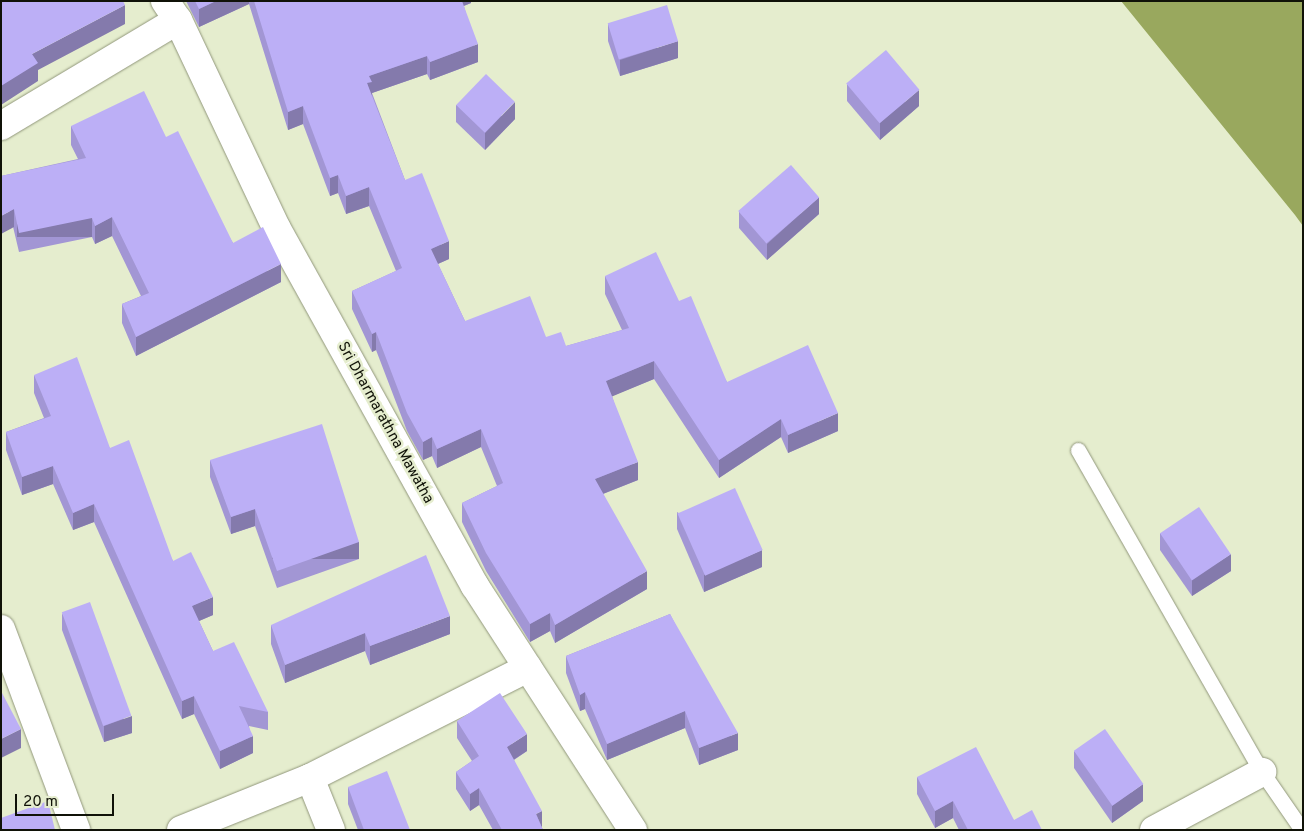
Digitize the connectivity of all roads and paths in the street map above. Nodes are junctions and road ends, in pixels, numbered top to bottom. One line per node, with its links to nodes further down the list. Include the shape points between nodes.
1 (171, 10): 2 (street); 5 (street, Sri Dharmarathna Mawatha, via 277,229 475,586)
2 (1, 126)
3 (1078, 450): 7 (lane)
4 (1, 630): 6 (street)
5 (528, 668): 8 (street); 12 (street, Sri Dharmarathna Mawatha)
6 (10, 682): 9 (street)
7 (1262, 772): 13 (street); 14 (lane)
8 (310, 778): 10 (street); 11 (street)
9 (76, 830)
10 (181, 830)
11 (331, 830)
12 (633, 830)
13 (1154, 830)
14 (1302, 830)

